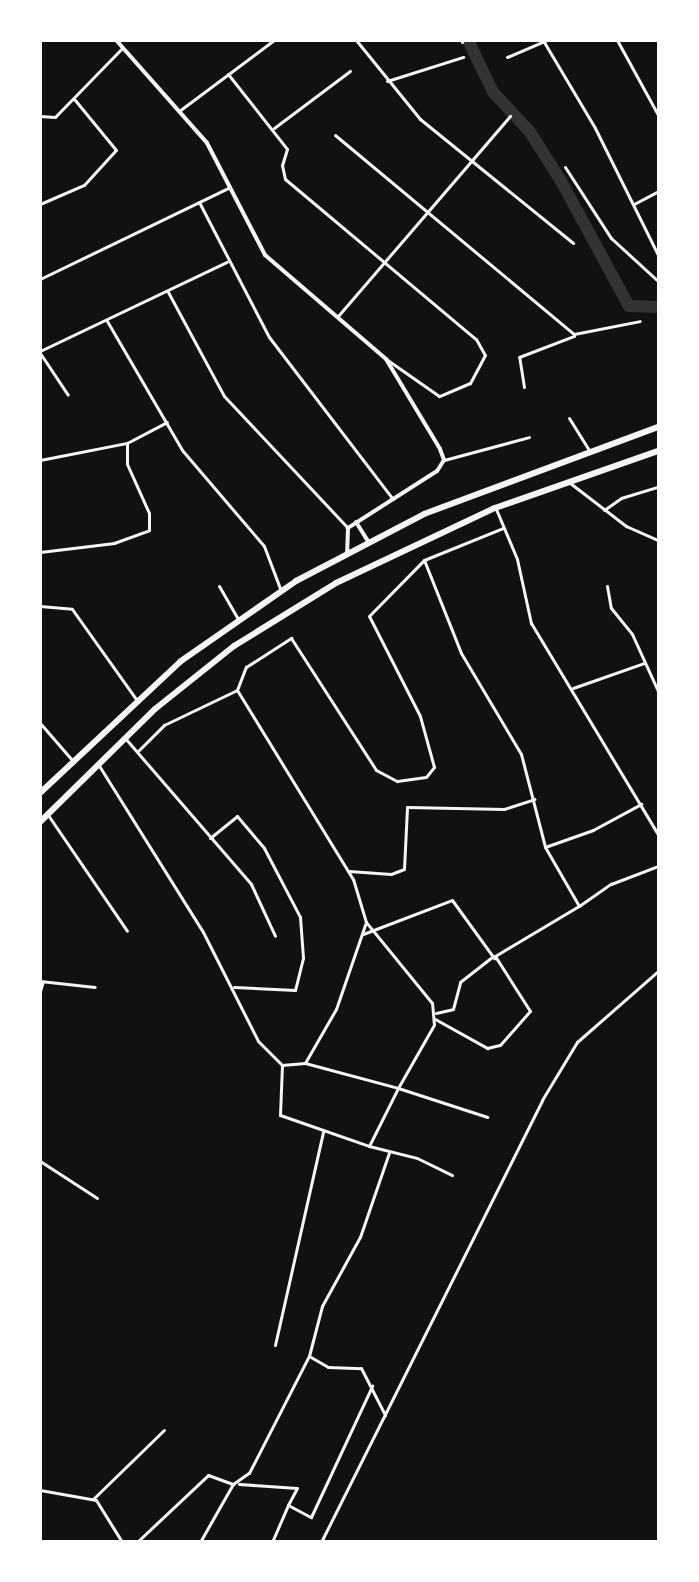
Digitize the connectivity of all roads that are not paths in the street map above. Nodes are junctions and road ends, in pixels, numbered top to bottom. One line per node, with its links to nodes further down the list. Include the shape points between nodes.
1 (116, 40): 6 (street)
2 (274, 40): 10 (street)
3 (356, 40): 11 (street)
4 (617, 40): 14 (street)
5 (545, 41): 8 (street); 25 (street)
6 (122, 48): 12 (street); 13 (street)
7 (463, 57): 11 (street)
8 (507, 57)
9 (350, 71): 17 (street)
10 (228, 74): 13 (street); 17 (street)
11 (387, 81): 19 (street, via 420,118)
12 (75, 99): 15 (street, via 55,117); 24 (street, via 116,150 84,185)
13 (177, 111): 21 (street, via 207,143)
14 (658, 115)
15 (40, 116)
16 (510, 116): 19 (street)
17 (274, 128): 30 (street, via 288,151 282,165 285,179)
18 (335, 135): 26 (street)
19 (473, 161): 26 (street); 27 (street)
20 (565, 168): 32 (street, via 610,238)
21 (230, 187): 23 (street); 34 (street, via 265,255)
22 (658, 191): 25 (street)
23 (199, 202): 29 (street); 31 (street)
24 (40, 204)
25 (634, 204): 28 (street)
26 (426, 212): 30 (street); 37 (street)
27 (573, 243)
28 (658, 255)
29 (226, 262): 33 (street); 53 (street, via 269,337)
30 (384, 263): 34 (street); 39 (street, via 476,339 485,355 470,383 439,396)
31 (40, 279)
32 (658, 280)
33 (168, 292): 35 (street); 57 (street, via 224,396)
34 (338, 316): 39 (street)
35 (107, 321): 38 (street); 43 (street)
36 (640, 321): 37 (street)
37 (576, 335): 40 (street, via 519,357)
38 (40, 352): 41 (street)
39 (387, 359): 50 (street)
40 (524, 387)
41 (68, 395)
42 (569, 418): 48 (street)
43 (167, 422): 46 (street); 66 (street, via 182,450 256,534)
44 (658, 427): 48 (highway)
45 (529, 437): 50 (street)
46 (127, 443): 49 (street); 61 (street, via 127,464 149,513 150,530 114,543)
47 (658, 451): 51 (highway)
48 (590, 452): 60 (highway, via 424,514)
49 (40, 460)
50 (444, 460): 53 (street, via 437,471)
51 (570, 483): 54 (highway); 55 (street)
52 (658, 487): 55 (street, via 621,498)
53 (393, 499): 56 (street)
54 (495, 508): 58 (street); 75 (highway, via 336,583 234,646)
55 (604, 510): 59 (street)
56 (356, 522): 57 (street); 60 (street)
57 (348, 528): 62 (street)
58 (503, 528): 63 (street); 70 (street, via 517,559 531,623)
59 (658, 540)
60 (368, 541): 62 (highway)
61 (40, 552)
62 (347, 552): 66 (highway)
63 (424, 560): 71 (street, via 369,616 420,716 434,767 426,777 397,781 376,770 291,638 246,667); 80 (street, via 448,627 521,754)
64 (219, 586): 68 (street)
65 (607, 586): 69 (street, via 611,608 632,634)
66 (281, 591): 68 (highway)
67 (40, 606): 73 (street, via 72,609)
68 (238, 620): 73 (highway)
69 (644, 663): 70 (street); 72 (street)
70 (573, 688): 81 (street)
71 (237, 690): 76 (street, via 164,725); 90 (street)
72 (658, 691)
73 (136, 699): 77 (highway)
74 (40, 723): 77 (street)
75 (124, 736): 76 (street); 78 (highway)
76 (138, 751): 87 (street)
77 (72, 760): 79 (highway)
78 (96, 762): 82 (highway); 101 (street, via 135,818)
79 (40, 793)
80 (534, 799): 88 (street); 90 (street, via 504,809 407,807 410,830 404,869 391,874)
81 (641, 804): 85 (street); 88 (street, via 593,830)
82 (47, 814): 83 (highway); 93 (street)
83 (40, 822)
84 (658, 823): 85 (street)
85 (653, 825): 86 (street)
86 (658, 834)
87 (210, 838): 96 (street, via 257,892); 101 (street, via 237,816 264,848 300,917 303,958 295,990)
88 (545, 847): 91 (street)
89 (658, 866): 91 (street, via 611,884)
90 (348, 871): 92 (street)
91 (579, 906): 97 (street)
92 (366, 922): 94 (street); 95 (street)
93 (127, 931)
94 (376, 933): 95 (street); 97 (street, via 452,900); 103 (street)
95 (363, 934): 105 (street, via 336,1009)
96 (275, 936)
97 (494, 957): 103 (street, via 460,982 453,1009); 104 (street, via 530,1009 519,1027 490,1049)
98 (658, 971): 118 (street, via 577,1042 542,1100)
99 (42, 981): 100 (street); 102 (street)
100 (95, 987)
101 (234, 987): 106 (street, via 258,1041)
102 (40, 991)
103 (436, 1012): 104 (street)
104 (435, 1019): 107 (street)
105 (305, 1064): 106 (street); 107 (street)
106 (282, 1065): 109 (street, via 280,1115)
107 (398, 1088): 108 (street); 110 (street)
108 (487, 1117)
109 (323, 1132): 110 (street); 115 (street)
110 (369, 1146): 111 (street)
111 (389, 1153): 113 (street, via 417,1158); 116 (street, via 360,1237 322,1306)
112 (40, 1161): 114 (street)
113 (452, 1175)
114 (97, 1198)
115 (275, 1345)
116 (309, 1356): 117 (street, via 328,1367 361,1368); 121 (street)
117 (372, 1386): 118 (street); 124 (street, via 311,1517)
118 (385, 1414): 129 (street)
119 (164, 1430): 123 (street)
120 (233, 1484): 121 (street); 126 (street, via 208,1475); 127 (street)
121 (239, 1484): 124 (street, via 297,1488)
122 (40, 1490): 123 (street)
123 (93, 1499): 125 (street)
124 (288, 1505): 128 (street)
125 (121, 1541)
126 (137, 1542)
127 (200, 1542)
128 (272, 1542)
129 (321, 1542)

